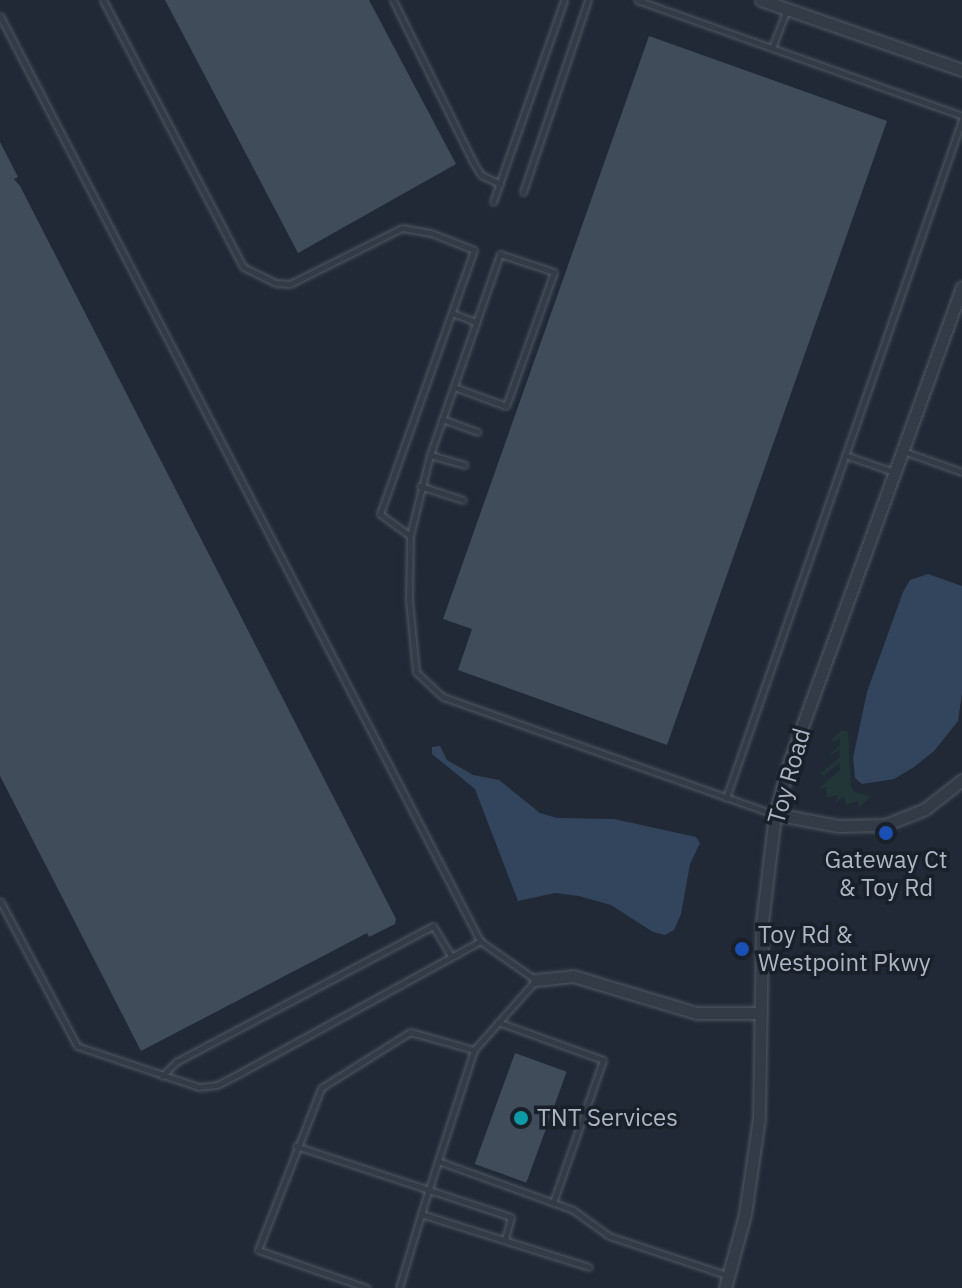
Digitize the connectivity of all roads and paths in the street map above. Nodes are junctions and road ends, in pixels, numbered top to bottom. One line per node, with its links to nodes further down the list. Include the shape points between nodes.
1 (103, 0): 16 (lane, via 243,267 290,284 389,233 416,229 474,250)
2 (393, 0): 12 (lane, via 473,162 481,175)
3 (564, 0): 12 (lane)
4 (637, 0): 9 (lane)
5 (761, 0): 7 (street)
6 (585, 1): 13 (lane)
7 (787, 9): 9 (lane); 10 (street)
8 (0, 16): 34 (lane)
9 (772, 48): 11 (lane)
10 (962, 70)
11 (962, 118): 23 (lane)
12 (500, 184): 14 (lane)
13 (523, 192)
14 (493, 202)
15 (962, 287): 21 (street, Toy Road)
16 (452, 313): 17 (lane); 29 (lane, via 380,514)
17 (476, 322): 18 (lane); 18 (lane, via 500,254 554,272 506,406)
18 (454, 387): 19 (lane)
19 (442, 419): 20 (lane); 22 (lane)
20 (478, 432)
21 (902, 451): 25 (lane); 26 (street, Toy Road)
22 (430, 455): 24 (lane); 27 (lane)
23 (845, 455): 26 (lane); 31 (lane)
24 (465, 465)
25 (961, 469)
26 (894, 472): 32 (street, Toy Road)
27 (420, 486): 28 (lane); 29 (lane)
28 (463, 500)
29 (410, 536): 31 (lane, via 412,661 428,687 454,701)
30 (962, 780): 32 (street, via 925,809 885,825 838,826)
31 (726, 798): 32 (lane)
32 (775, 814): 37 (street, Toy Road, via 762,922)
33 (0, 901): 40 (lane, via 77,1046)
34 (480, 941): 35 (lane); 36 (lane)
35 (451, 956): 40 (lane, via 217,1085 199,1087); 40 (lane, via 433,926 176,1062)
36 (536, 980): 37 (street, via 573,976 696,1013); 38 (lane)
37 (761, 1013): 48 (street, Toy Road, via 755,1157)
38 (498, 1022): 39 (lane); 44 (lane, via 603,1060)
39 (474, 1050): 41 (lane, via 410,1032 321,1088); 42 (lane)
40 (162, 1076)
41 (296, 1146): 43 (lane); 49 (lane, via 258,1250)
42 (438, 1161): 43 (lane); 44 (lane)
43 (428, 1190): 45 (lane); 46 (lane, via 511,1217)
44 (553, 1203): 48 (lane, via 573,1210 609,1236)
45 (421, 1214): 46 (lane); 50 (lane)
46 (505, 1240): 47 (lane)
47 (589, 1267)
48 (727, 1282)
49 (367, 1288)
50 (399, 1288)

